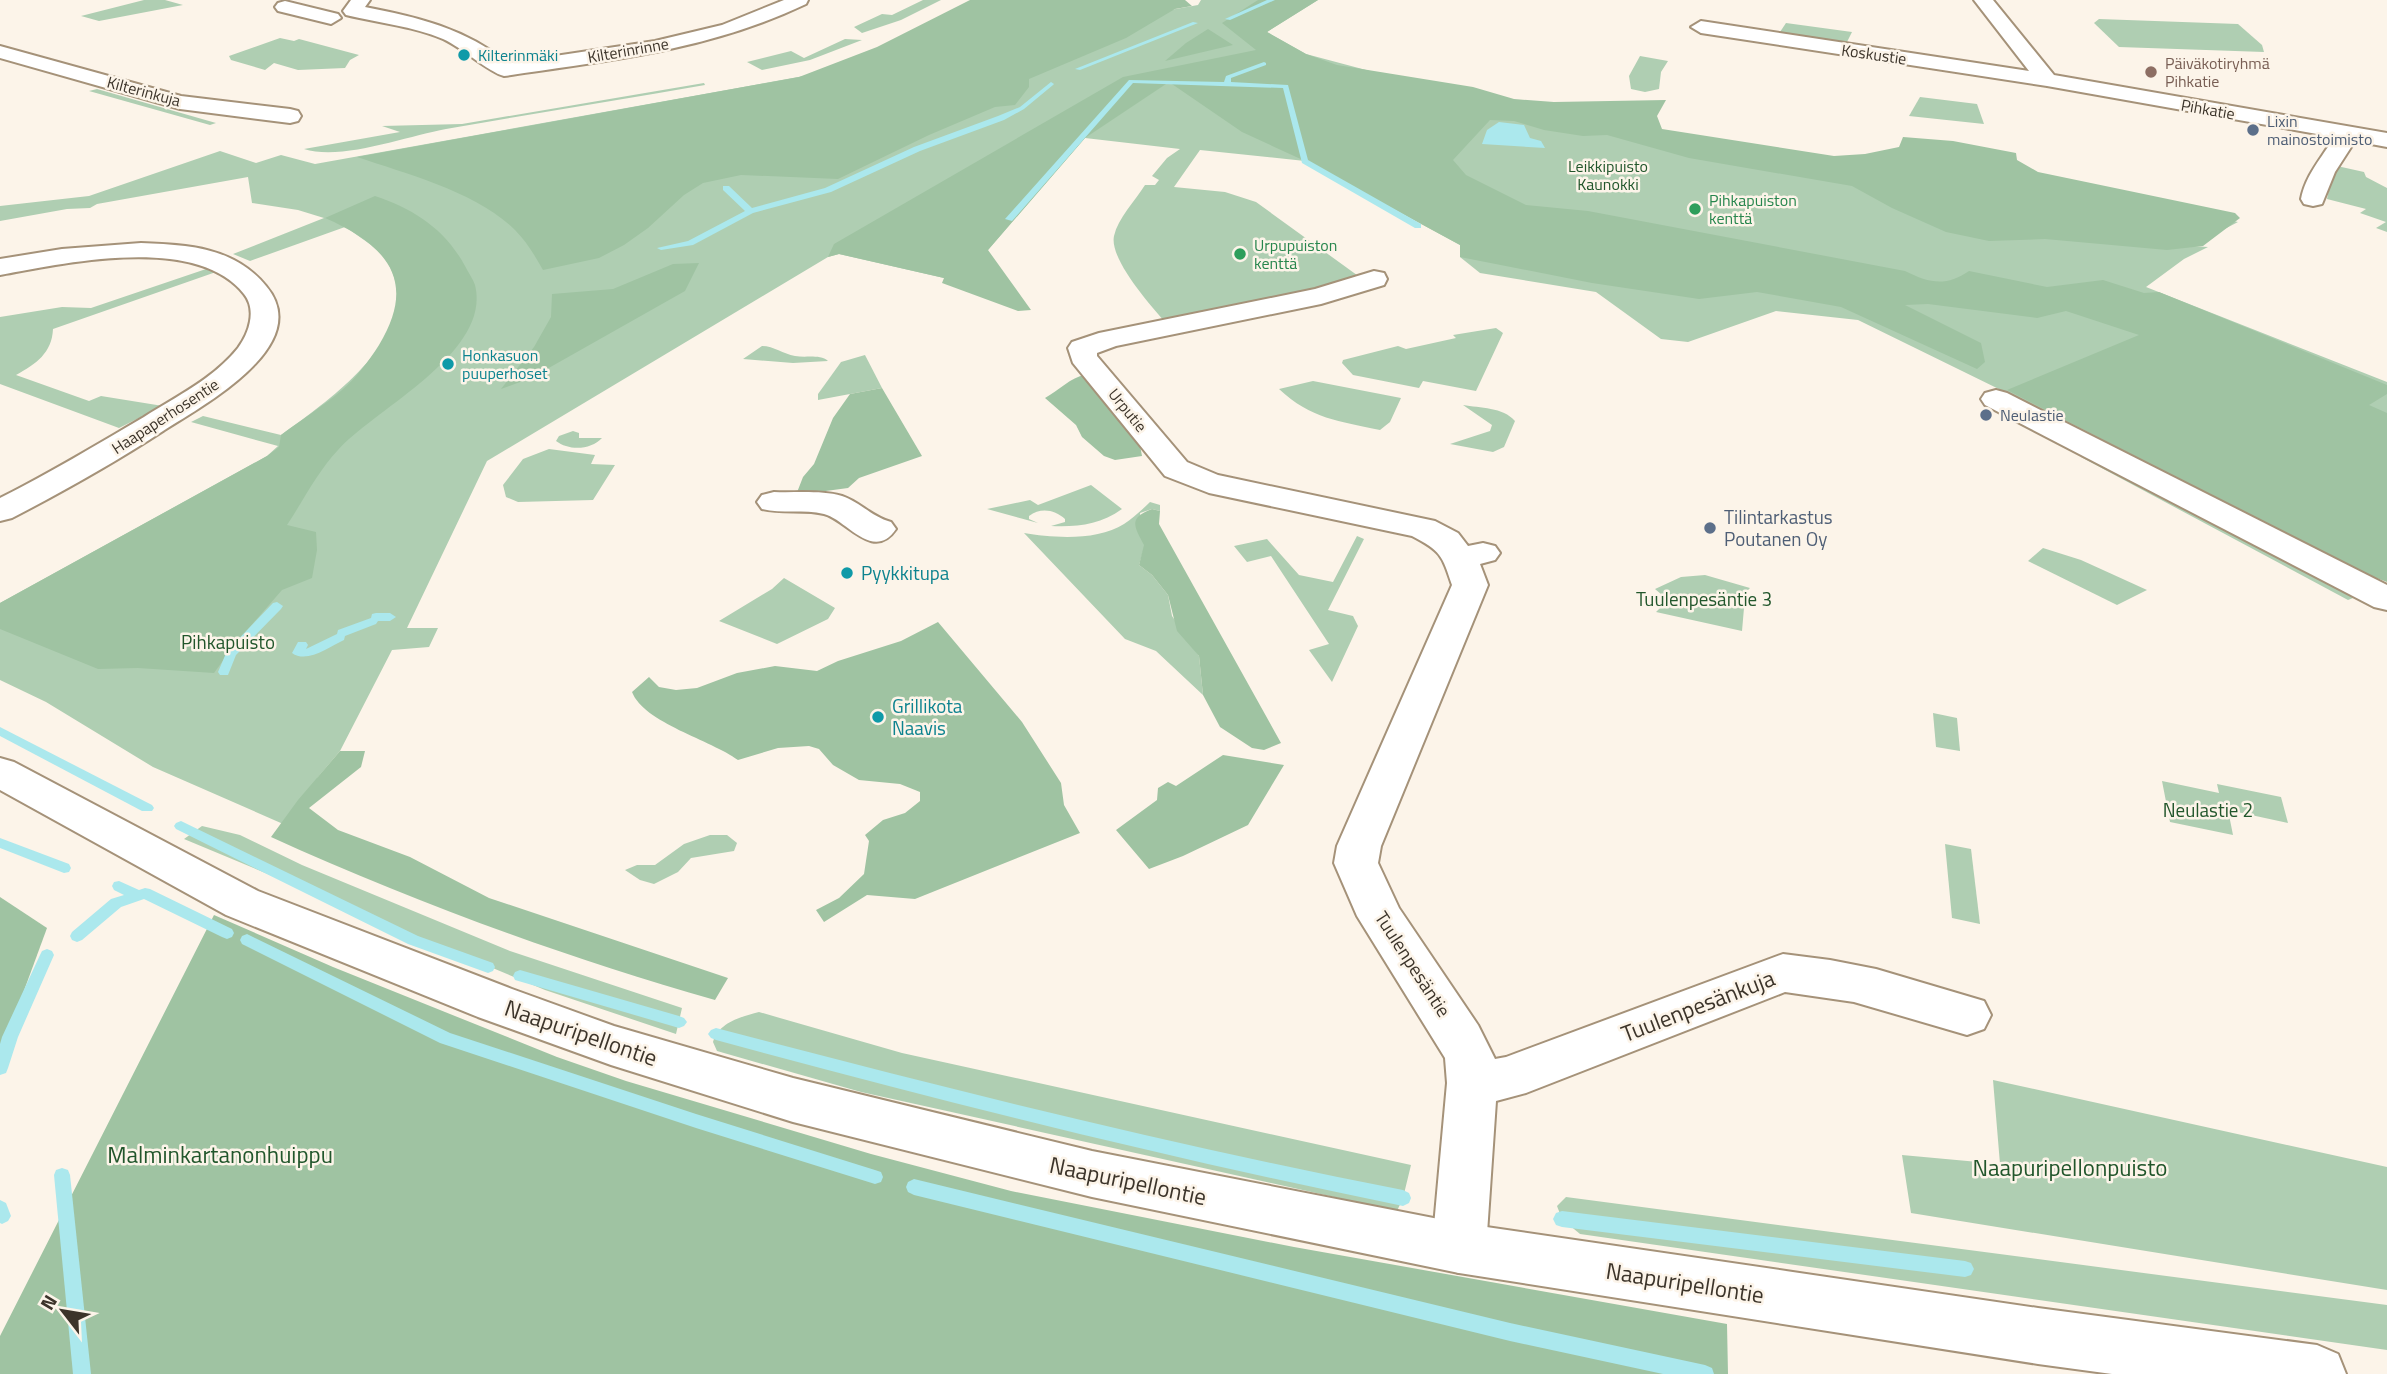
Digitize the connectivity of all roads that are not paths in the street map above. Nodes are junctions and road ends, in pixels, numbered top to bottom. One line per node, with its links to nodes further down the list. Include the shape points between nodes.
1 (305, 0): 5 (street, via 284,7)
2 (362, 0): 3 (street, Kilterinrinne, via 353,11 453,35 480,49 504,70 684,40 740,26)
3 (799, 0)
4 (1983, 0): 8 (street)
5 (331, 18)
6 (1702, 27): 8 (street, Koskustie)
7 (0, 52): 9 (street, Kilterinkuja, via 180,102)
8 (2047, 80): 10 (street, Pihkatie)
9 (290, 116)
10 (2346, 133): 11 (street, Pihkatie); 12 (street, via 2314,189)
11 (2387, 140)
12 (2313, 199)
13 (0, 267): 17 (street, Haapaperhosentie, via 103,253 188,255 240,271 257,290 265,310 257,340 240,363 210,389 117,449)
14 (1374, 279): 19 (street, Urputie, via 1321,296 1109,339 1082,348 1083,356 1184,474 1423,528)
15 (1996, 400): 20 (street)
16 (774, 502): 18 (street, via 840,496)
17 (0, 511)
18 (876, 531)
19 (1471, 556): 23 (street, Tuulenpesäntie, via 1470,585 1359,846 1356,863 1380,916 1461,1039 1470,1058)
20 (2387, 599)
21 (0, 772): 24 (street, Naapuripellontie, via 242,903 611,1045 793,1100 1092,1174)
22 (1967, 1014): 23 (street, Tuulenpesänkuja, via 1889,990 1783,973 1508,1078)
23 (1472, 1083): 24 (street, Tuulenpesäntie)
24 (1460, 1248): 25 (street, Naapuripellontie)
25 (2317, 1374)

